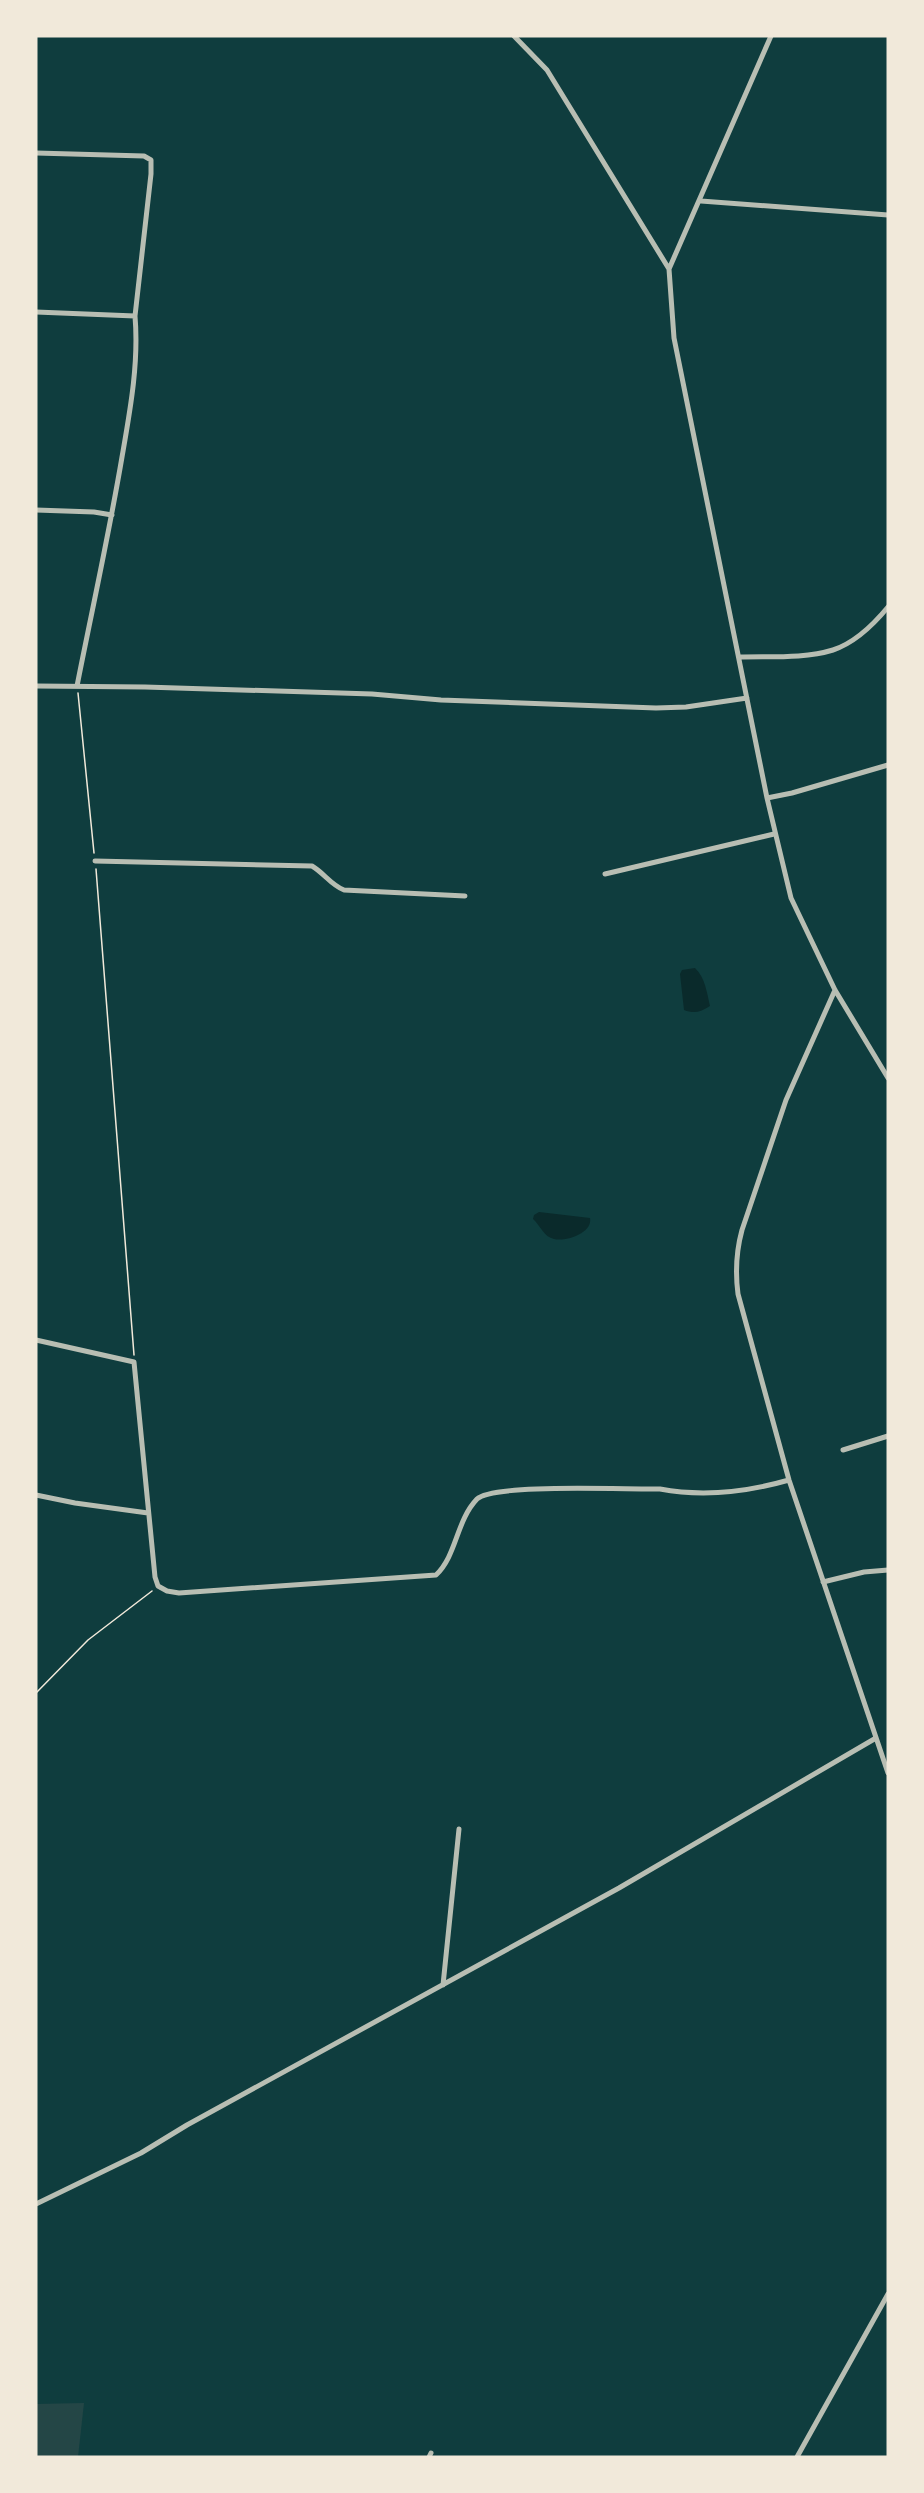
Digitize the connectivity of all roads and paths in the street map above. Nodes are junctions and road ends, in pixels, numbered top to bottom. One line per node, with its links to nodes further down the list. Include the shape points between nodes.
1 (514, 36): 6 (street, via 546,70)
2 (771, 36): 4 (street)
3 (36, 153): 8 (street, via 144,156 151,160)
4 (701, 201): 5 (street); 6 (street)
5 (888, 215)
6 (669, 269): 12 (street, via 674,339)
7 (36, 312): 8 (street)
8 (135, 316): 10 (street, via 131,402)
9 (36, 510): 10 (street)
10 (112, 515): 14 (street)
11 (888, 607): 12 (street, via 857,636 834,650)
12 (739, 657): 15 (street)
13 (36, 686): 14 (street)
14 (77, 687): 15 (street, via 372,694 656,708); 19 (path)
15 (747, 698): 17 (street)
16 (888, 765): 17 (street)
17 (767, 798): 18 (street)
18 (774, 834): 20 (street); 22 (street, via 791,898)
19 (95, 861): 21 (street, via 312,866 344,890); 25 (path)
20 (605, 874)
21 (465, 896)
22 (835, 990): 23 (street); 28 (street, via 786,1100 736,1259 738,1294)
23 (888, 1078)
24 (36, 1341): 25 (street)
25 (134, 1362): 30 (street)
26 (888, 1437): 27 (street)
27 (843, 1450)
28 (789, 1480): 32 (street); 33 (street, via 710,1494 660,1489 513,1490 480,1497 468,1510 446,1566 436,1575 179,1593)
29 (36, 1495): 30 (street)
30 (148, 1513): 33 (street)
31 (888, 1570): 32 (street)
32 (823, 1582): 35 (street)
33 (158, 1586): 34 (path, via 88,1640)
34 (36, 1693)
35 (876, 1738): 36 (street); 38 (street, via 626,1884)
36 (888, 1773)
37 (459, 1829): 38 (street)
38 (443, 1984): 39 (street, via 141,2153)
39 (36, 2204)
40 (888, 2294): 41 (street)
41 (798, 2457)

